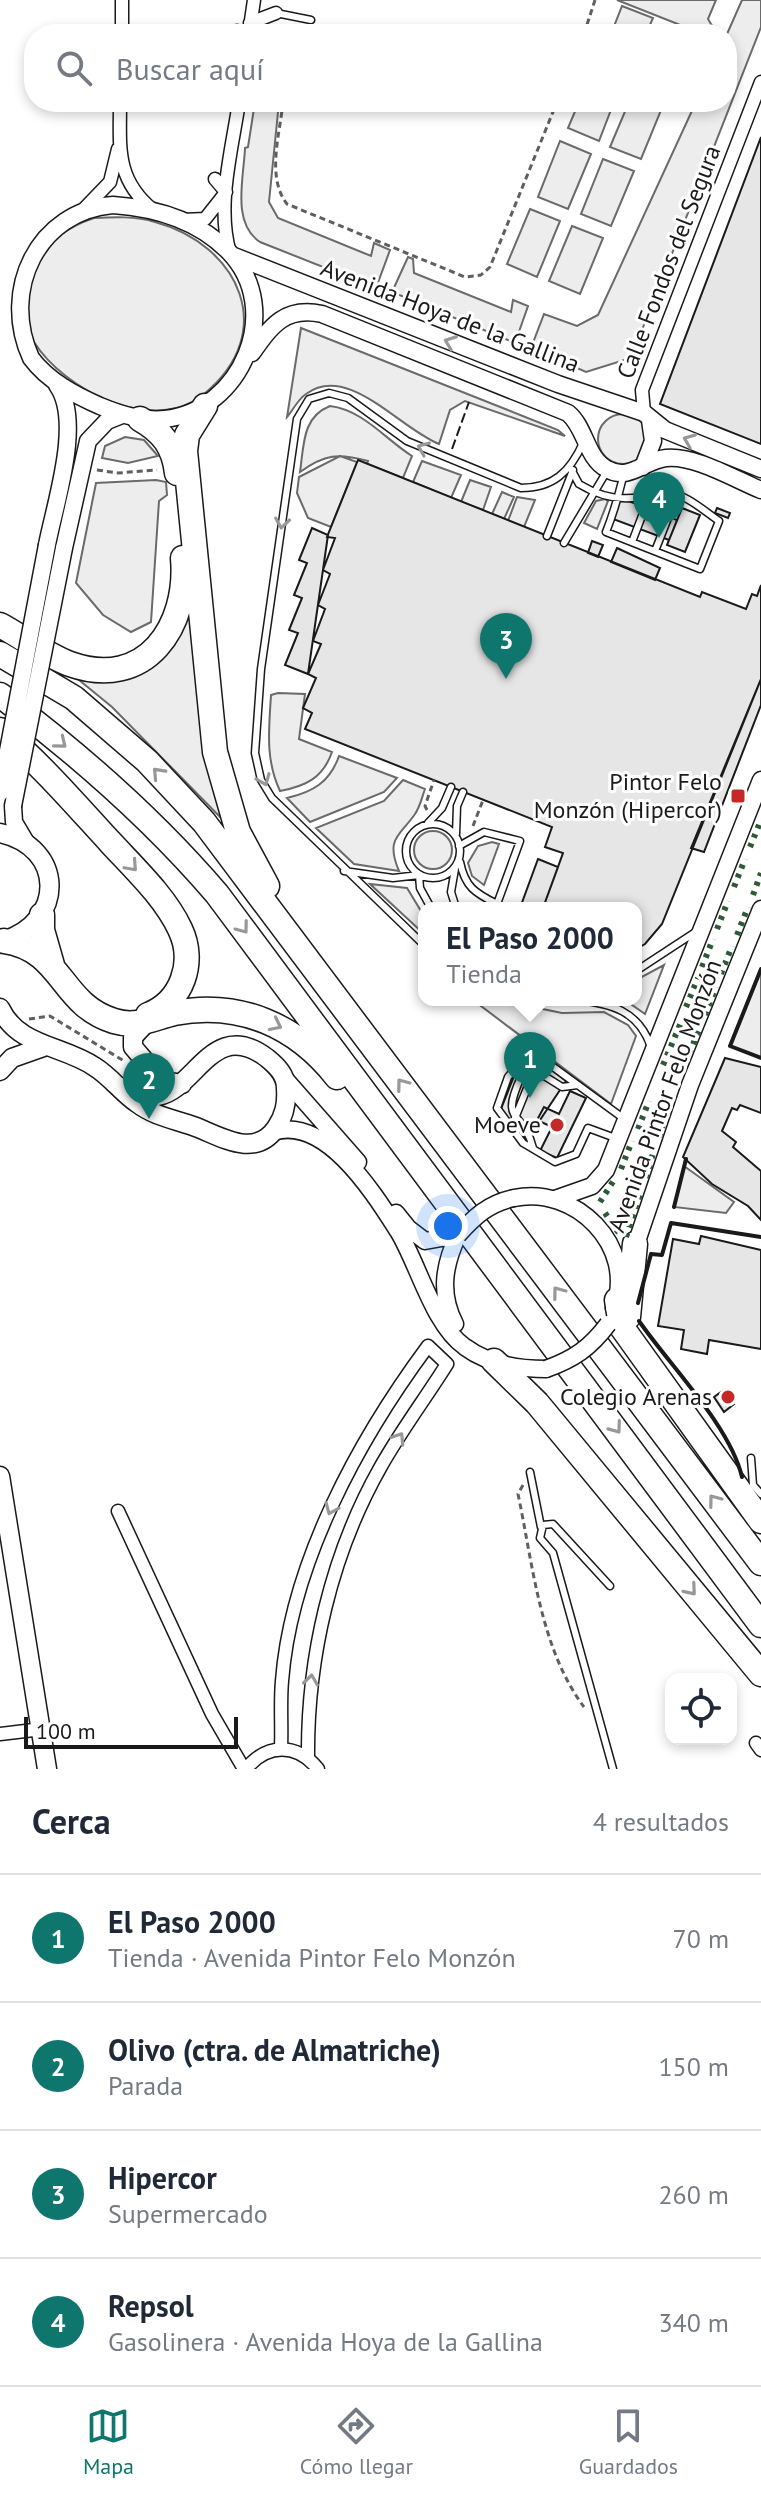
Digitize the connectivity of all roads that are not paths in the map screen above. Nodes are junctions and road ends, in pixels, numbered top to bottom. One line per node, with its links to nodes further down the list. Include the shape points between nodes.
1 (122, 0): 5 (street)
2 (254, 0): 6 (street)
3 (276, 13): 4 (lane); 7 (street)
4 (311, 20)
5 (122, 24)
6 (246, 24)
7 (255, 24)
8 (761, 82): 21 (street, Calle Fondos del Segura, via 642,390)
9 (120, 112): 11 (street)
10 (238, 112): 13 (street)
11 (120, 142): 14 (street, via 110,182); 15 (street, via 127,185)
12 (215, 179): 13 (street)
13 (226, 192): 16 (street, via 205,219); 17 (street)
14 (84, 209): 15 (street, via 113,205); 19 (street, via 41,234 15,286 22,342)
15 (153, 210): 16 (street)
16 (181, 219): 17 (street)
17 (231, 254): 18 (street, via 245,276 253,307 254,332); 21 (street, Avenida Hoya de la Gallina, one-way to 17)
18 (246, 361): 20 (street, via 231,384); 23 (street, Avenida Hoya de la Gallina, via 282,317 300,311 322,314 568,413)
19 (53, 380): 22 (street, via 77,396); 47 (street, bridge, via 67,406 68,433)
20 (205, 406): 22 (street, via 169,419); 72 (highway, via 187,435 185,451 222,785 238,832 272,897)
21 (647, 416): 26 (street, via 653,441); 27 (street, Avenida Hoya de la Gallina, one-way to 21, via 665,430)
22 (131, 417): 40 (highway, via 159,430 176,467 184,569 180,611 168,637 142,660 107,670 70,664); 51 (street, bridge, via 107,421 94,431 81,468 13,806 14,822)
23 (586, 436): 24 (lane); 29 (street, Avenida Hoya de la Gallina, via 595,458)
24 (576, 459): 28 (lane); 30 (lane, via 558,480 537,488)
25 (499, 468): 30 (lane)
26 (642, 468): 29 (street); 31 (street, via 674,458)
27 (761, 469)
28 (572, 471): 32 (lane, via 579,484); 36 (lane)
29 (616, 472): 32 (lane); 35 (lane)
30 (495, 478): 53 (lane, one-way to 53, via 407,441 348,398 329,393 309,399 297,419 261,669 255,753 272,798)
31 (761, 490)
32 (592, 491): 35 (lane); 38 (lane)
33 (669, 493): 34 (lane); 39 (lane, via 670,513); 39 (lane, via 704,507 719,521 700,569)
34 (650, 495): 35 (lane); 37 (lane)
35 (618, 497): 37 (lane, via 606,532)
36 (547, 536)
37 (632, 542): 39 (lane)
38 (564, 543)
39 (655, 551)
40 (0, 625)
41 (0, 654): 72 (highway, one-way to 41, via 204,822 147,761 74,698)
42 (0, 695): 85 (highway, one-way to 85, via 109,782 173,842)
43 (0, 730): 68 (highway, one-way to 68, via 35,759 138,872 181,930 187,951 185,974 168,1006 131,1017)
44 (761, 780): 61 (street, Avenida Pintor Felo Monzón)
45 (451, 787): 48 (lane)
46 (463, 792): 50 (lane, via 455,820)
47 (0, 793)
48 (427, 824): 50 (lane, via 444,826); 54 (lane, via 411,833 405,850)
49 (0, 833): 51 (main road)
50 (458, 842): 52 (lane); 58 (lane, via 484,832 520,841)
51 (27, 844): 60 (main road, via 43,860 49,877)
52 (457, 865): 54 (lane, via 438,878); 56 (lane); 57 (lane, via 473,892)
53 (344, 871): 54 (lane, via 393,878); 62 (lane)
54 (419, 875): 55 (lane)
55 (428, 902)
56 (454, 902)
57 (493, 902)
58 (498, 902)
59 (761, 909): 84 (street, Avenida Pintor Felo Monzón, via 690,1085)
60 (42, 915): 63 (main road, via 30,929); 64 (highway)
61 (703, 925): 65 (lane); 71 (street, Avenida Pintor Felo Monzón)
62 (418, 939)
63 (1, 945): 64 (highway, via 27,944)
64 (53, 967): 68 (highway, via 78,1002)
65 (642, 967)
66 (613, 1006): 71 (lane, via 646,1032)
67 (0, 1008): 70 (main road, via 29,1039)
68 (95, 1013): 69 (highway, via 127,1025)
69 (146, 1023): 75 (main road, via 133,1037 133,1047 162,1081); 85 (highway, one-way to 85, via 175,1013 226,1012 260,1017 298,1036 326,1064 431,1200)
70 (46, 1046): 73 (main road, via 12,1058); 77 (main road, via 73,1054)
71 (653, 1051): 78 (street, Avenida Pintor Felo Monzón)
72 (380, 1054): 97 (highway, one-way to 72)
73 (0, 1071)
74 (286, 1080): 75 (main road, via 263,1055 225,1048 206,1056); 79 (main road, via 284,1115); 83 (street, via 343,1142 408,1228 425,1241)
75 (182, 1084): 77 (main road, via 171,1092 144,1097)
76 (578, 1085): 78 (lane); 81 (lane, via 562,1087 538,1072 530,1081 515,1118); 81 (lane, via 530,1050 508,1077 497,1108)
77 (118, 1086): 79 (main road, via 156,1115 229,1143 246,1144)
78 (626, 1120): 80 (street, Avenida Pintor Felo Monzón)
79 (273, 1132): 88 (street, via 288,1127 307,1130 348,1164 398,1231 442,1320 464,1347)
80 (618, 1139): 81 (lane, via 588,1128 576,1154 555,1162); 82 (street, Avenida Pintor Felo Monzón, via 606,1170 592,1186)
81 (533, 1149)
82 (555, 1199): 83 (street, bridge, via 528,1195 500,1201); 86 (street, via 579,1209 599,1226 615,1261)
83 (452, 1239): 88 (street, via 444,1285 448,1311 461,1334)
84 (635, 1244): 86 (street, Avenida Pintor Felo Monzón); 87 (highway, via 626,1307)
85 (486, 1253): 99 (highway, one-way to 99)
86 (617, 1300): 87 (highway, via 621,1326); 88 (street, bridge, via 608,1324 582,1353 546,1369 519,1369)
87 (633, 1343): 94 (highway)
88 (486, 1357): 100 (highway, one-way to 100, via 537,1403)
89 (751, 1458): 92 (lane, via 753,1485)
90 (530, 1472): 95 (lane)
91 (0, 1476): 96 (main road)
92 (761, 1494)
93 (118, 1511): 106 (street, via 212,1714)
94 (761, 1521)
95 (542, 1531): 98 (lane, via 543,1525 553,1524); 108 (lane, via 540,1538 553,1553)
96 (7, 1560): 101 (main road)
97 (761, 1563)
98 (610, 1586)
99 (761, 1625)
100 (761, 1674)
101 (42, 1729): 102 (street); 105 (main road)
102 (0, 1734)
103 (281, 1748): 104 (street); 104 (street, one-way to 103, via 308,1701 317,1639 345,1546 379,1469 447,1364 428,1346 392,1395 332,1504 301,1587 282,1679); 106 (street, via 266,1751)
104 (308, 1758): 107 (street)
105 (47, 1769)
106 (245, 1769)
107 (318, 1769)
108 (613, 1769)

